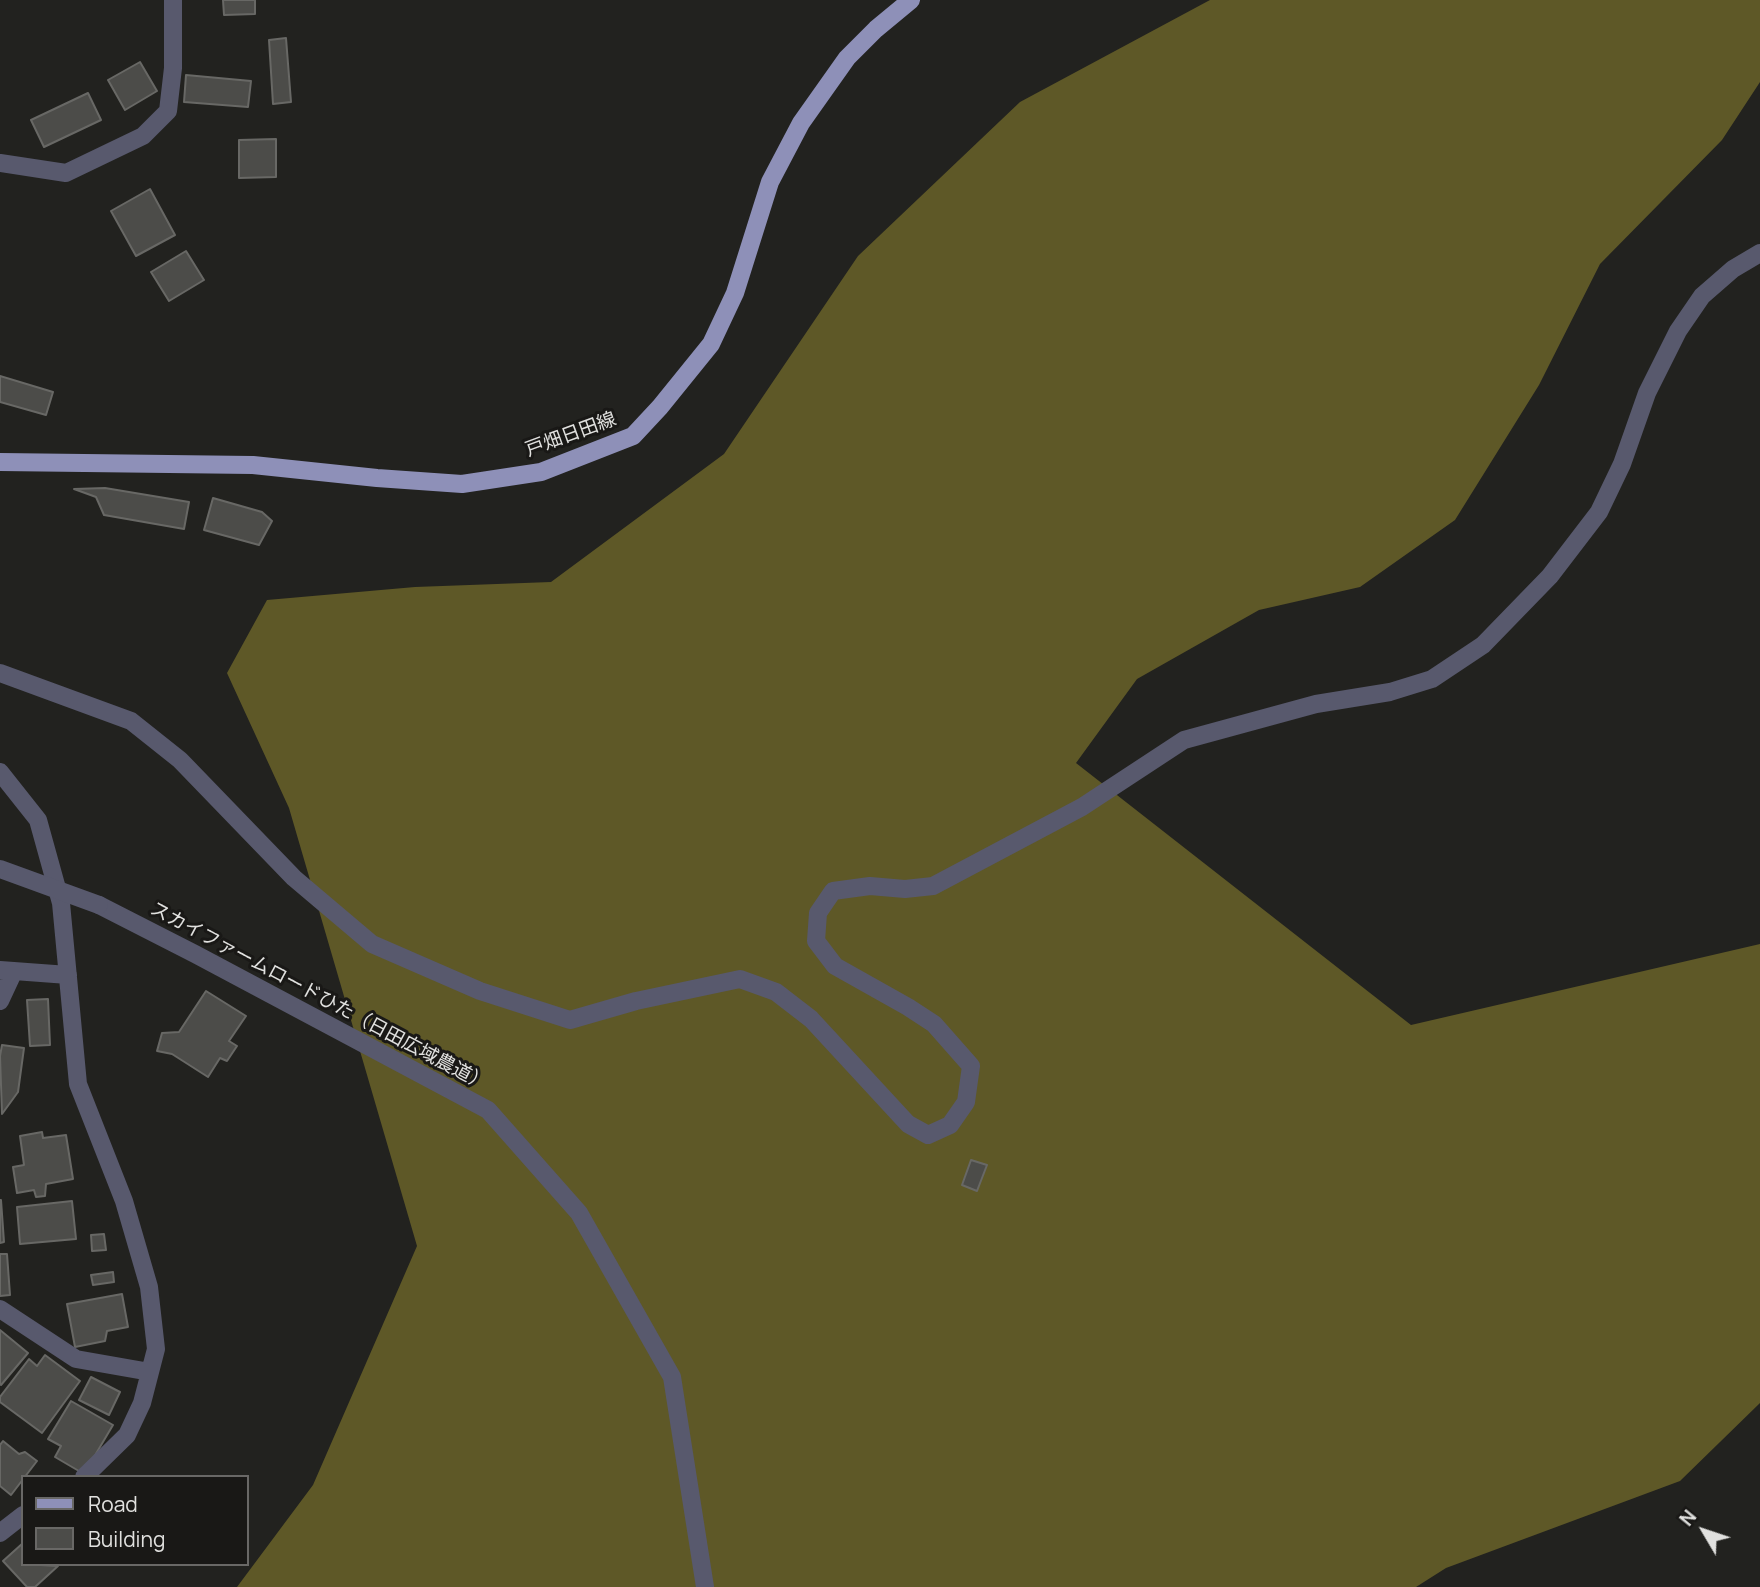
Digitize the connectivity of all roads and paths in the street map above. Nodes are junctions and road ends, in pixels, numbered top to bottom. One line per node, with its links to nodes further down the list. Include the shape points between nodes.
1 (173, 0): 3 (street, via 168,110 143,136 65,173)
2 (911, 0): 5 (main road, 戸畑日田線, via 847,58 801,123 770,182 735,293 711,344 633,436 541,472 463,484 253,465)
3 (0, 163)
4 (1760, 253): 6 (street, via 1733,268 1702,296 1678,331 1647,393 1599,512 1550,576 1483,645 1432,679 1184,740 1082,807 933,886 833,891 818,913 816,941 835,966 934,1024 971,1066 966,1102 950,1125 928,1135 908,1124 811,1019 776,992 740,979 570,1020 480,991 372,944 294,878 180,760 131,721)
5 (0, 462)
6 (0, 673)
7 (0, 772): 10 (street, via 38,820 61,903)
8 (0, 869): 17 (street, スカイファームロードひた（日田広域農道）, bridge, via 99,905 488,1110 579,1213 672,1377)
9 (7, 971): 10 (street); 11 (street)
10 (68, 975): 13 (street, via 78,1084 124,1201 149,1287 156,1349)
11 (0, 1001)
12 (0, 1309): 13 (street, via 76,1359)
13 (150, 1372): 14 (street, via 127,1435)
14 (86, 1475)
15 (21, 1517): 16 (street)
16 (0, 1533)
17 (705, 1587)

